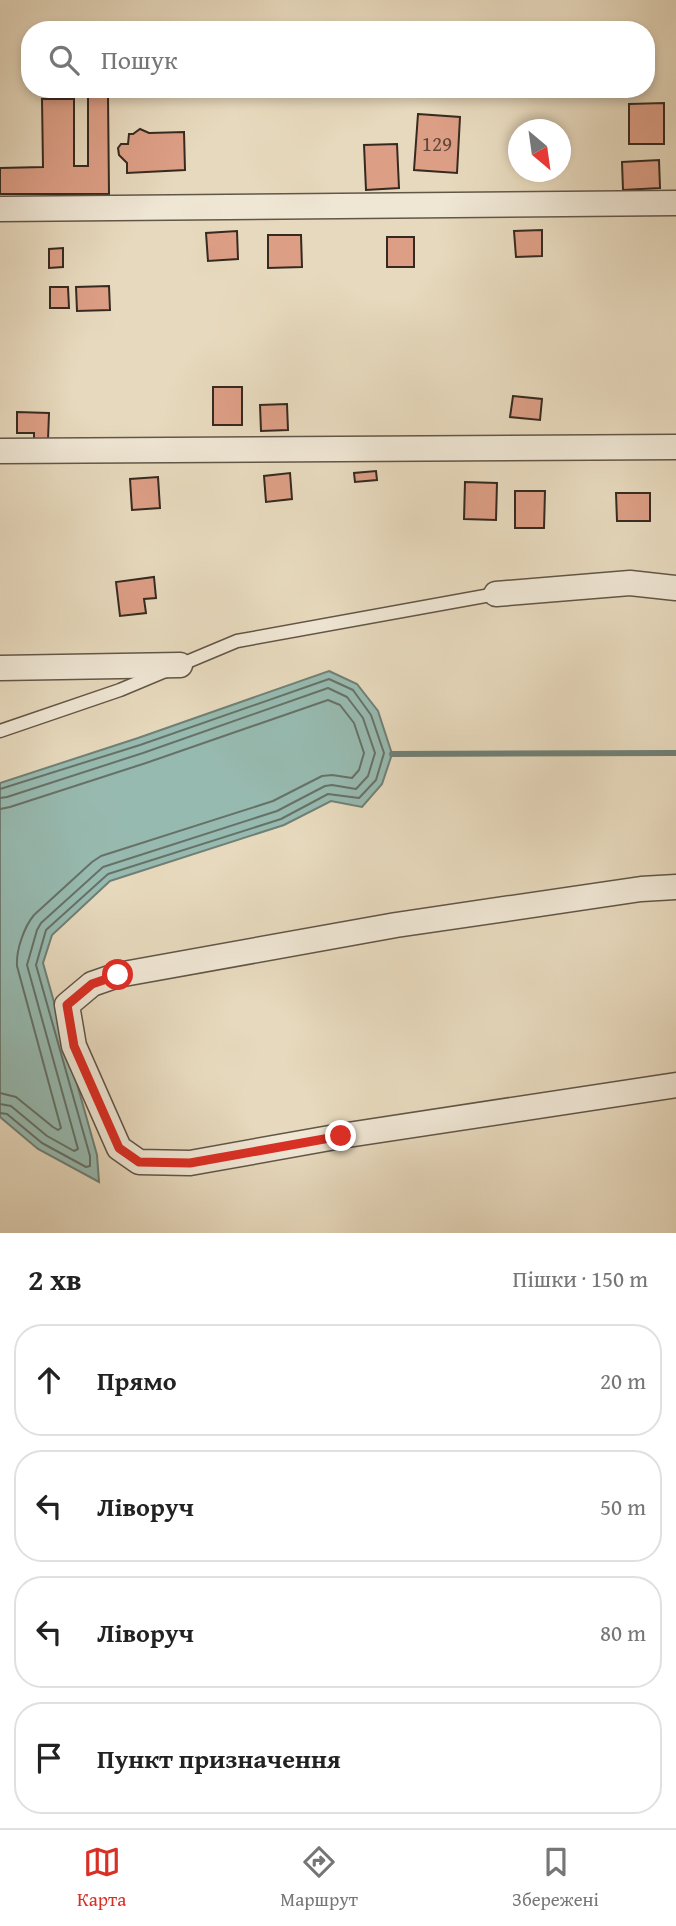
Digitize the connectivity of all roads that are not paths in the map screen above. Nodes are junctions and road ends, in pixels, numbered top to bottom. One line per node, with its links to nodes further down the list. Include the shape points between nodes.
1 (676, 203): 2 (street)
2 (0, 209)
3 (676, 447): 4 (street)
4 (0, 451)
5 (676, 588): 6 (street, via 630,583)
6 (496, 594): 7 (lane, via 237,641)
7 (180, 665): 8 (street); 9 (lane)
8 (0, 668)
9 (0, 731)
10 (676, 887): 11 (street, via 396,925 118,975 92,984 67,1005 74,1046 119,1148 139,1162 190,1163)
11 (676, 1085)

